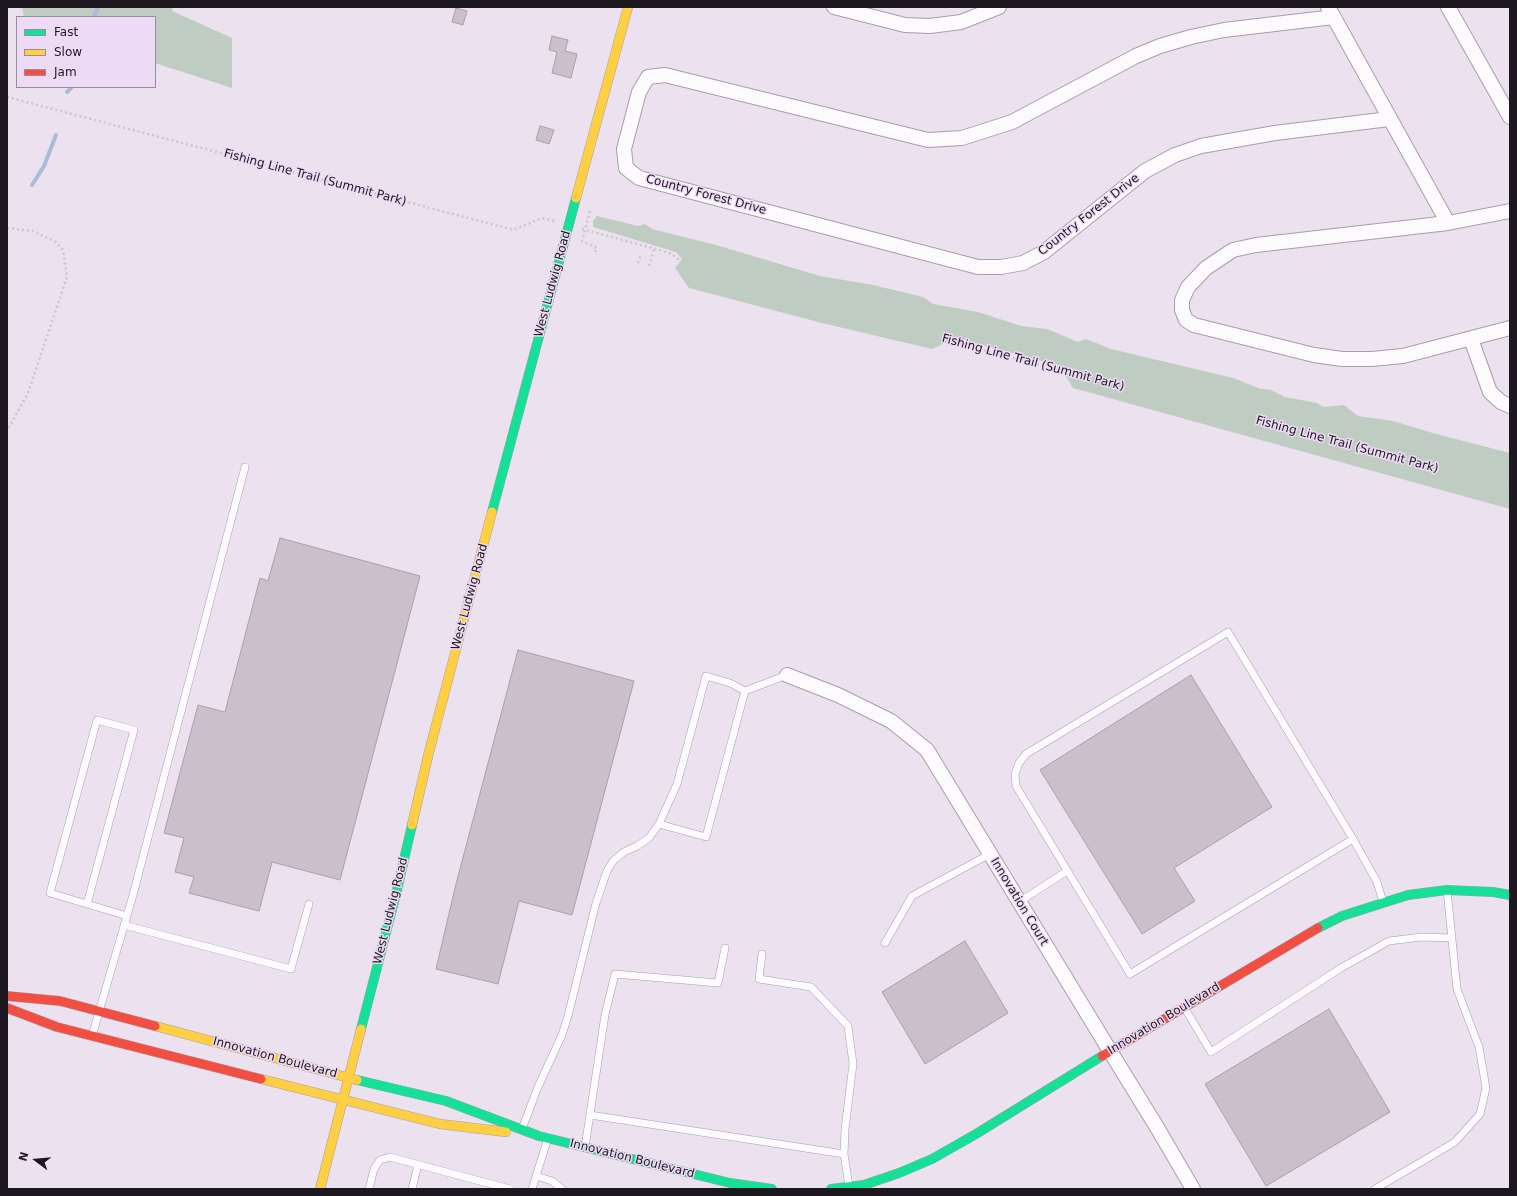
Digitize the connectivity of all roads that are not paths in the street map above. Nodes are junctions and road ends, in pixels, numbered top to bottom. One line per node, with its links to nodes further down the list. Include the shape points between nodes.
1 (628, 7): 38 (street, West Ludwig Road, via 429,752)
2 (834, 7): 3 (street, via 905,25 930,26 960,22)
3 (999, 7)
4 (1448, 7): 6 (street)
5 (1331, 12): 7 (street, Country Forest Drive); 7 (street, Country Forest Drive, via 1224,30 1160,46 1136,56 1012,122 962,138 928,140 665,75 648,77 639,92 624,149 626,168 639,178 978,267 1001,267 1023,263 1044,252 1145,172 1175,155 1208,144)
6 (1510, 117)
7 (1389, 119): 9 (street, Country Forest Drive)
8 (1510, 212): 9 (street)
9 (1448, 223): 11 (street, via 1256,245 1233,250 1206,268 1188,287 1182,300 1182,310 1186,320 1194,325 1342,359 1403,356)
10 (1510, 328): 11 (street)
11 (1471, 339): 12 (street, via 1490,392)
12 (1510, 406)
13 (244, 467): 26 (lane)
14 (788, 675): 15 (lane); 18 (street, Innovation Court, via 838,695 891,721 927,750)
15 (745, 691): 16 (lane, via 730,683 706,676 677,784); 16 (lane, via 706,837)
16 (660, 824): 41 (lane, via 649,838 624,852 607,870 562,1035)
17 (1353, 839): 19 (lane, via 1130,974); 19 (lane, via 1228,632 1026,754 1019,763 1015,774 1016,786); 23 (lane, via 1377,882)
18 (990, 854): 22 (street, Innovation Court); 29 (lane, via 912,896)
19 (1067, 871): 22 (lane)
20 (1447, 890): 21 (street, Innovation Boulevard); 23 (street, Innovation Boulevard, via 1408,895); 28 (lane)
21 (1510, 895)
22 (1019, 902): 37 (street, Innovation Court)
23 (1383, 902): 33 (street, Innovation Boulevard, via 1328,923)
24 (87, 904): 24 (lane, via 50,893 96,720 134,730); 26 (lane)
25 (308, 904): 27 (lane, via 291,969)
26 (127, 916): 27 (lane)
27 (124, 925): 35 (lane)
28 (1452, 938): 33 (lane, via 1422,937 1389,941 1341,968 1211,1052); 57 (lane, via 1457,989 1479,1047 1486,1088 1480,1114 1456,1142)
29 (885, 943)
30 (725, 948): 40 (lane, via 718,983 614,974)
31 (762, 954): 44 (lane, via 759,979 811,987 848,1026 853,1064)
32 (7, 996): 35 (street, Innovation Boulevard, via 60,1001)
33 (1184, 1007): 37 (street, Innovation Boulevard)
34 (7, 1008): 36 (street, Innovation Boulevard, via 57,1027)
35 (98, 1011): 36 (lane); 38 (street, Innovation Boulevard)
36 (92, 1036): 39 (street, Innovation Boulevard)
37 (1110, 1051): 47 (street, Innovation Boulevard, via 976,1134 932,1158 899,1173); 56 (street, Innovation Court)
38 (349, 1078): 39 (street, West Ludwig Road); 41 (street, Innovation Boulevard, via 446,1101)
39 (343, 1100): 42 (street, Innovation Boulevard, via 440,1124); 48 (street, West Ludwig Road)
40 (590, 1115): 43 (lane); 44 (lane)
41 (522, 1129): 42 (street, Innovation Boulevard)
42 (544, 1137): 43 (street, Innovation Boulevard); 46 (lane)
43 (585, 1147): 54 (street, Innovation Boulevard, via 730,1183)
44 (844, 1154): 47 (lane)
45 (418, 1165): 49 (lane, via 390,1157 380,1160 374,1169); 50 (lane); 51 (lane)
46 (536, 1176): 52 (lane); 53 (lane, via 552,1181)
47 (849, 1186): 55 (street, Innovation Boulevard)
48 (320, 1189)
49 (369, 1189)
50 (412, 1189)
51 (510, 1189)
52 (532, 1189)
53 (562, 1189)
54 (772, 1189)
55 (831, 1189)
56 (1193, 1189)
57 (1375, 1189)

